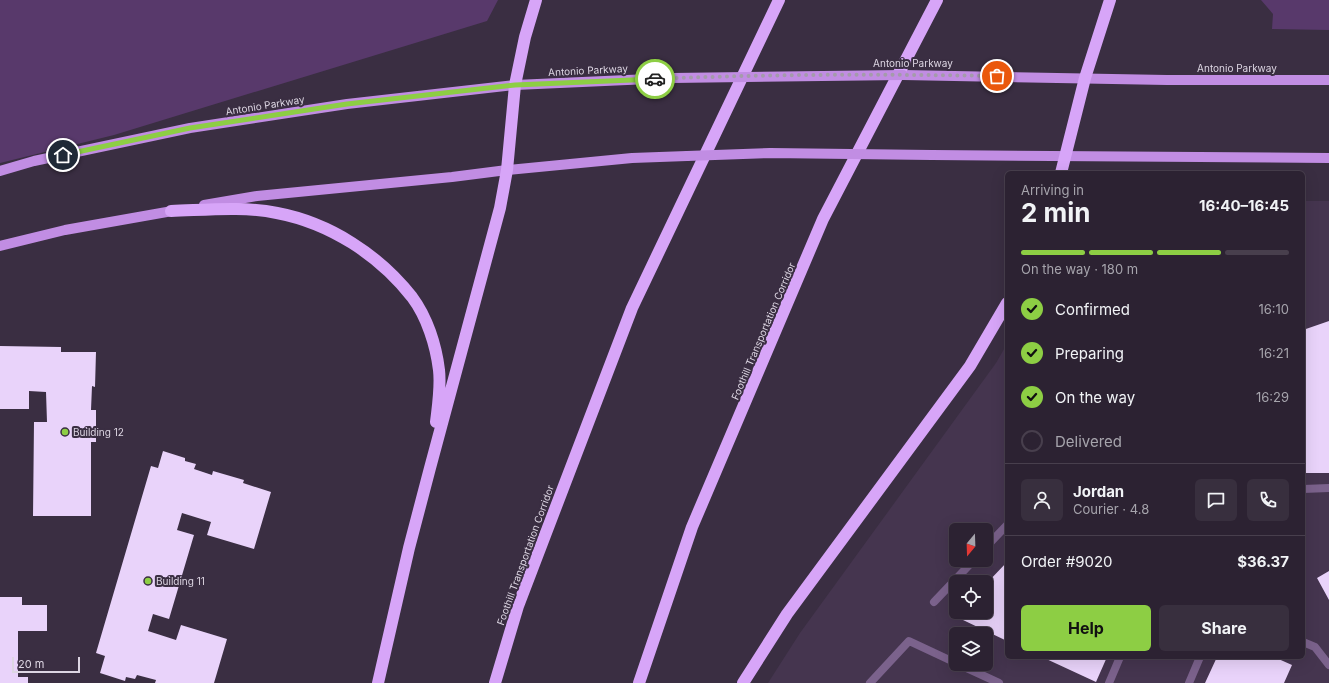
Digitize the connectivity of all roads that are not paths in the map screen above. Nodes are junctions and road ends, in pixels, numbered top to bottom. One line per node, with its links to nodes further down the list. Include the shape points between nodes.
1 (536, 0): 7 (highway)
2 (779, 0): 30 (highway, Foothill Transportation Corridor, via 632,308 518,606)
3 (937, 0): 31 (highway, Foothill Transportation Corridor, via 823,219 692,527)
4 (1110, 0): 5 (highway)
5 (1085, 78): 6 (main road, Antonio Parkway); 7 (main road, Antonio Parkway, bridge, via 770,76); 8 (highway)
6 (1329, 80)
7 (515, 85): 10 (highway); 11 (main road, Antonio Parkway, via 347,104 190,128 34,161)
8 (1065, 157): 9 (main road); 10 (main road, bridge, via 770,153 632,158); 12 (highway)
9 (1329, 158)
10 (507, 170): 13 (main road, via 257,196); 16 (highway, via 500,208)
11 (0, 171)
12 (1062, 171)
13 (171, 211): 14 (main road, via 65,230); 16 (highway, via 237,209 277,213 309,222 331,231 355,246 396,278 426,322 439,370 440,392)
14 (0, 246)
15 (1005, 306): 32 (highway, via 970,366 787,614)
16 (430, 468): 29 (highway)
17 (1329, 488): 18 (lane)
18 (1305, 489)
19 (1005, 527): 20 (lane)
20 (993, 540)
21 (967, 567): 22 (lane)
22 (934, 602)
23 (1305, 643): 27 (lane, via 1315,647)
24 (949, 659): 33 (lane, via 910,641)
25 (1119, 659): 35 (lane)
26 (1199, 659): 36 (lane)
27 (1329, 664)
28 (974, 671): 34 (lane)
29 (378, 683)
30 (495, 683)
31 (639, 683)
32 (743, 683)
33 (870, 683)
34 (999, 683)
35 (1109, 683)
36 (1188, 683)

